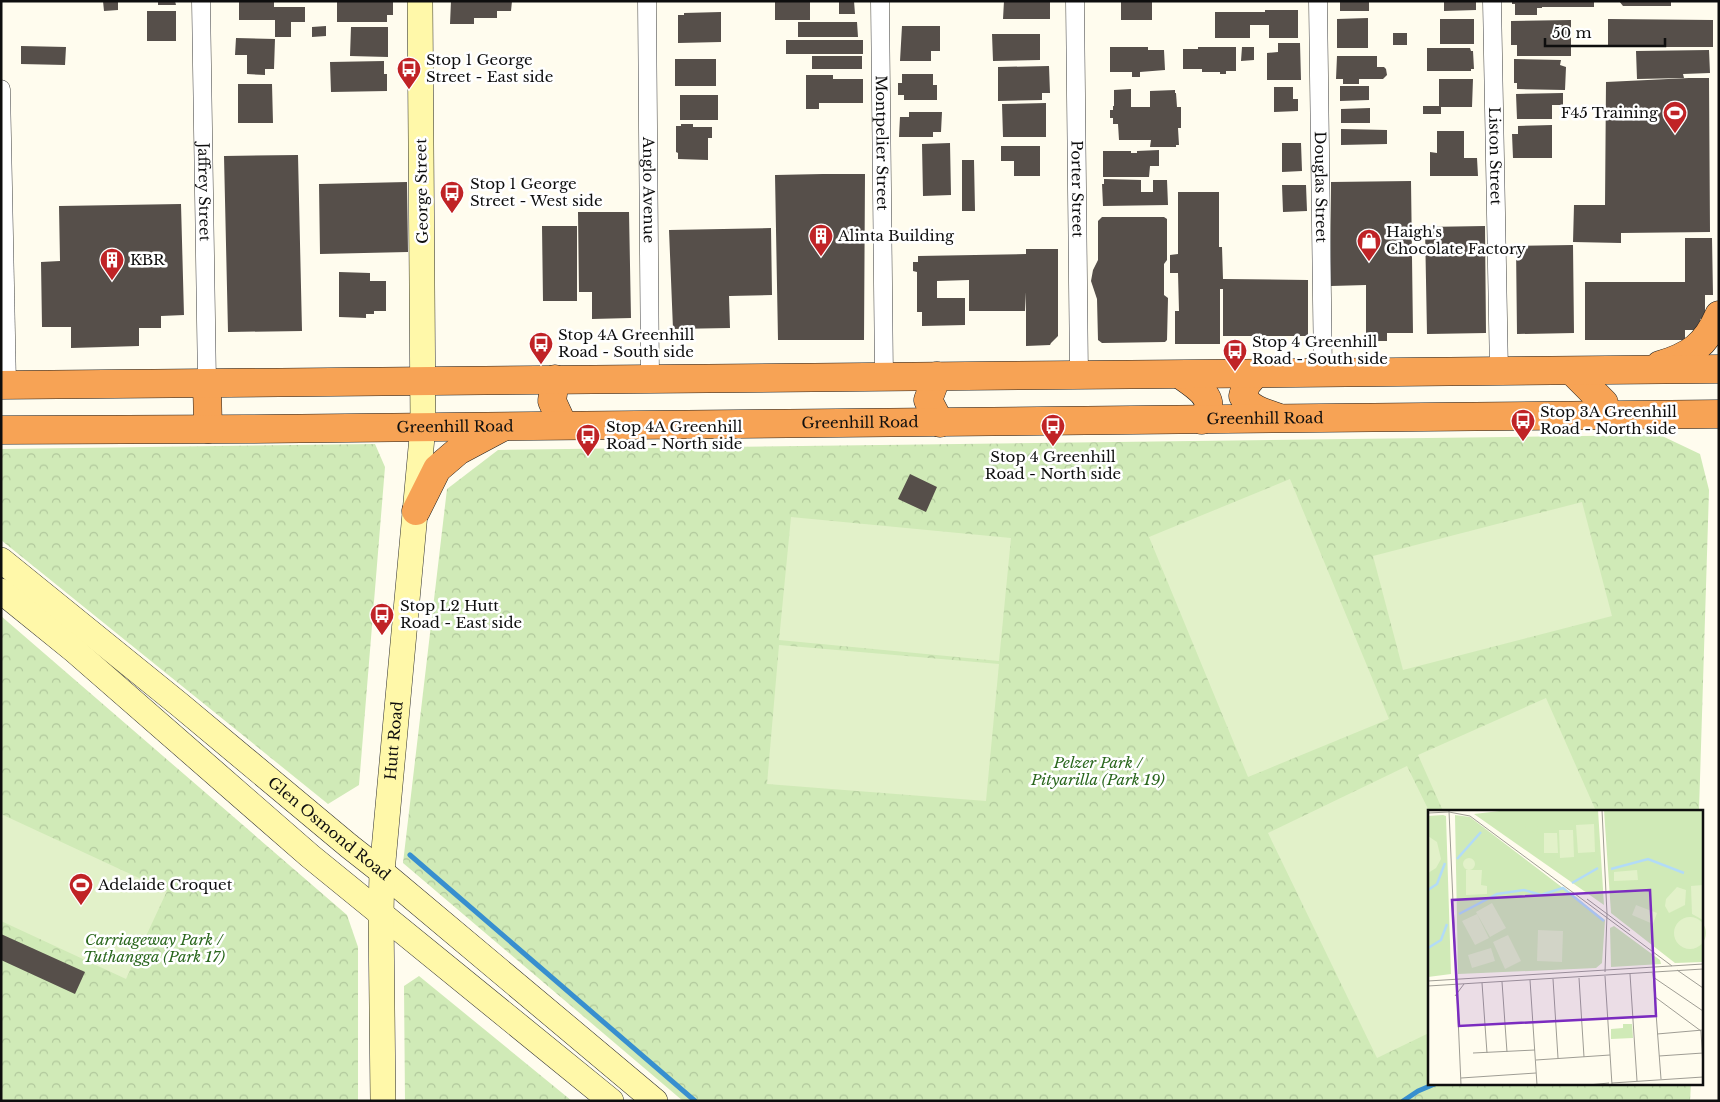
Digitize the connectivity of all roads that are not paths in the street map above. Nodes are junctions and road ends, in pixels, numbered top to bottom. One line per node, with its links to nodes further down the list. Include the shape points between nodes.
1 (201, 1): 25 (street, Jaffrey Street)
2 (420, 1): 24 (main road, George Street)
3 (647, 1): 22 (street, Anglo Avenue)
4 (880, 1): 21 (street, Montpelier Street)
5 (1075, 1): 18 (street, Porter Street)
6 (1318, 1): 16 (street, Douglas Street)
7 (1492, 1): 15 (street, Liston Street)
8 (1, 88): 9 (street)
9 (2, 168): 11 (street)
10 (1719, 315): 13 (highway, via 1704,340 1686,356)
11 (4, 345): 26 (street)
12 (1719, 369): 13 (highway)
13 (1644, 370): 14 (highway)
14 (1572, 371): 15 (highway); 28 (highway, via 1604,403 1604,410)
15 (1499, 372): 16 (highway)
16 (1323, 373): 17 (highway)
17 (1255, 374): 19 (highway); 29 (highway, via 1246,385 1245,400 1260,411)
18 (1080, 375): 19 (highway); 20 (highway)
19 (1181, 375): 30 (highway, via 1201,390 1207,400 1208,407)
20 (937, 376): 21 (highway); 31 (highway, via 928,400)
21 (884, 377): 22 (highway)
22 (650, 378): 23 (highway)
23 (554, 379): 24 (highway); 33 (highway, via 552,401)
24 (423, 380): 25 (highway); 34 (main road, Hutt Road)
25 (207, 383): 26 (highway); 35 (highway)
26 (4, 385)
27 (1719, 414): 28 (highway, Greenhill Road)
28 (1599, 415): 29 (highway, Greenhill Road)
29 (1279, 418): 30 (highway, Greenhill Road)
30 (1202, 420): 31 (highway, Greenhill Road)
31 (940, 423): 33 (highway, Greenhill Road)
32 (506, 425): 33 (highway, Greenhill Road); 34 (highway, Greenhill Road); 37 (highway, via 458,451 437,469)
33 (563, 425)
34 (423, 426): 35 (highway, Greenhill Road); 37 (main road, Hutt Road)
35 (208, 429): 36 (highway, Greenhill Road)
36 (1, 430)
37 (416, 511): 40 (main road, Hutt Road)
38 (1, 560): 40 (main road, Glen Osmond Road)
39 (1, 591): 41 (main road, Glen Osmond Road)
40 (382, 872): 41 (main road, Hutt Road); 44 (main road, Glen Osmond Road)
41 (381, 913): 42 (main road, Hutt Road); 43 (main road, Glen Osmond Road)
42 (383, 1101)
43 (611, 1101)
44 (654, 1101)

